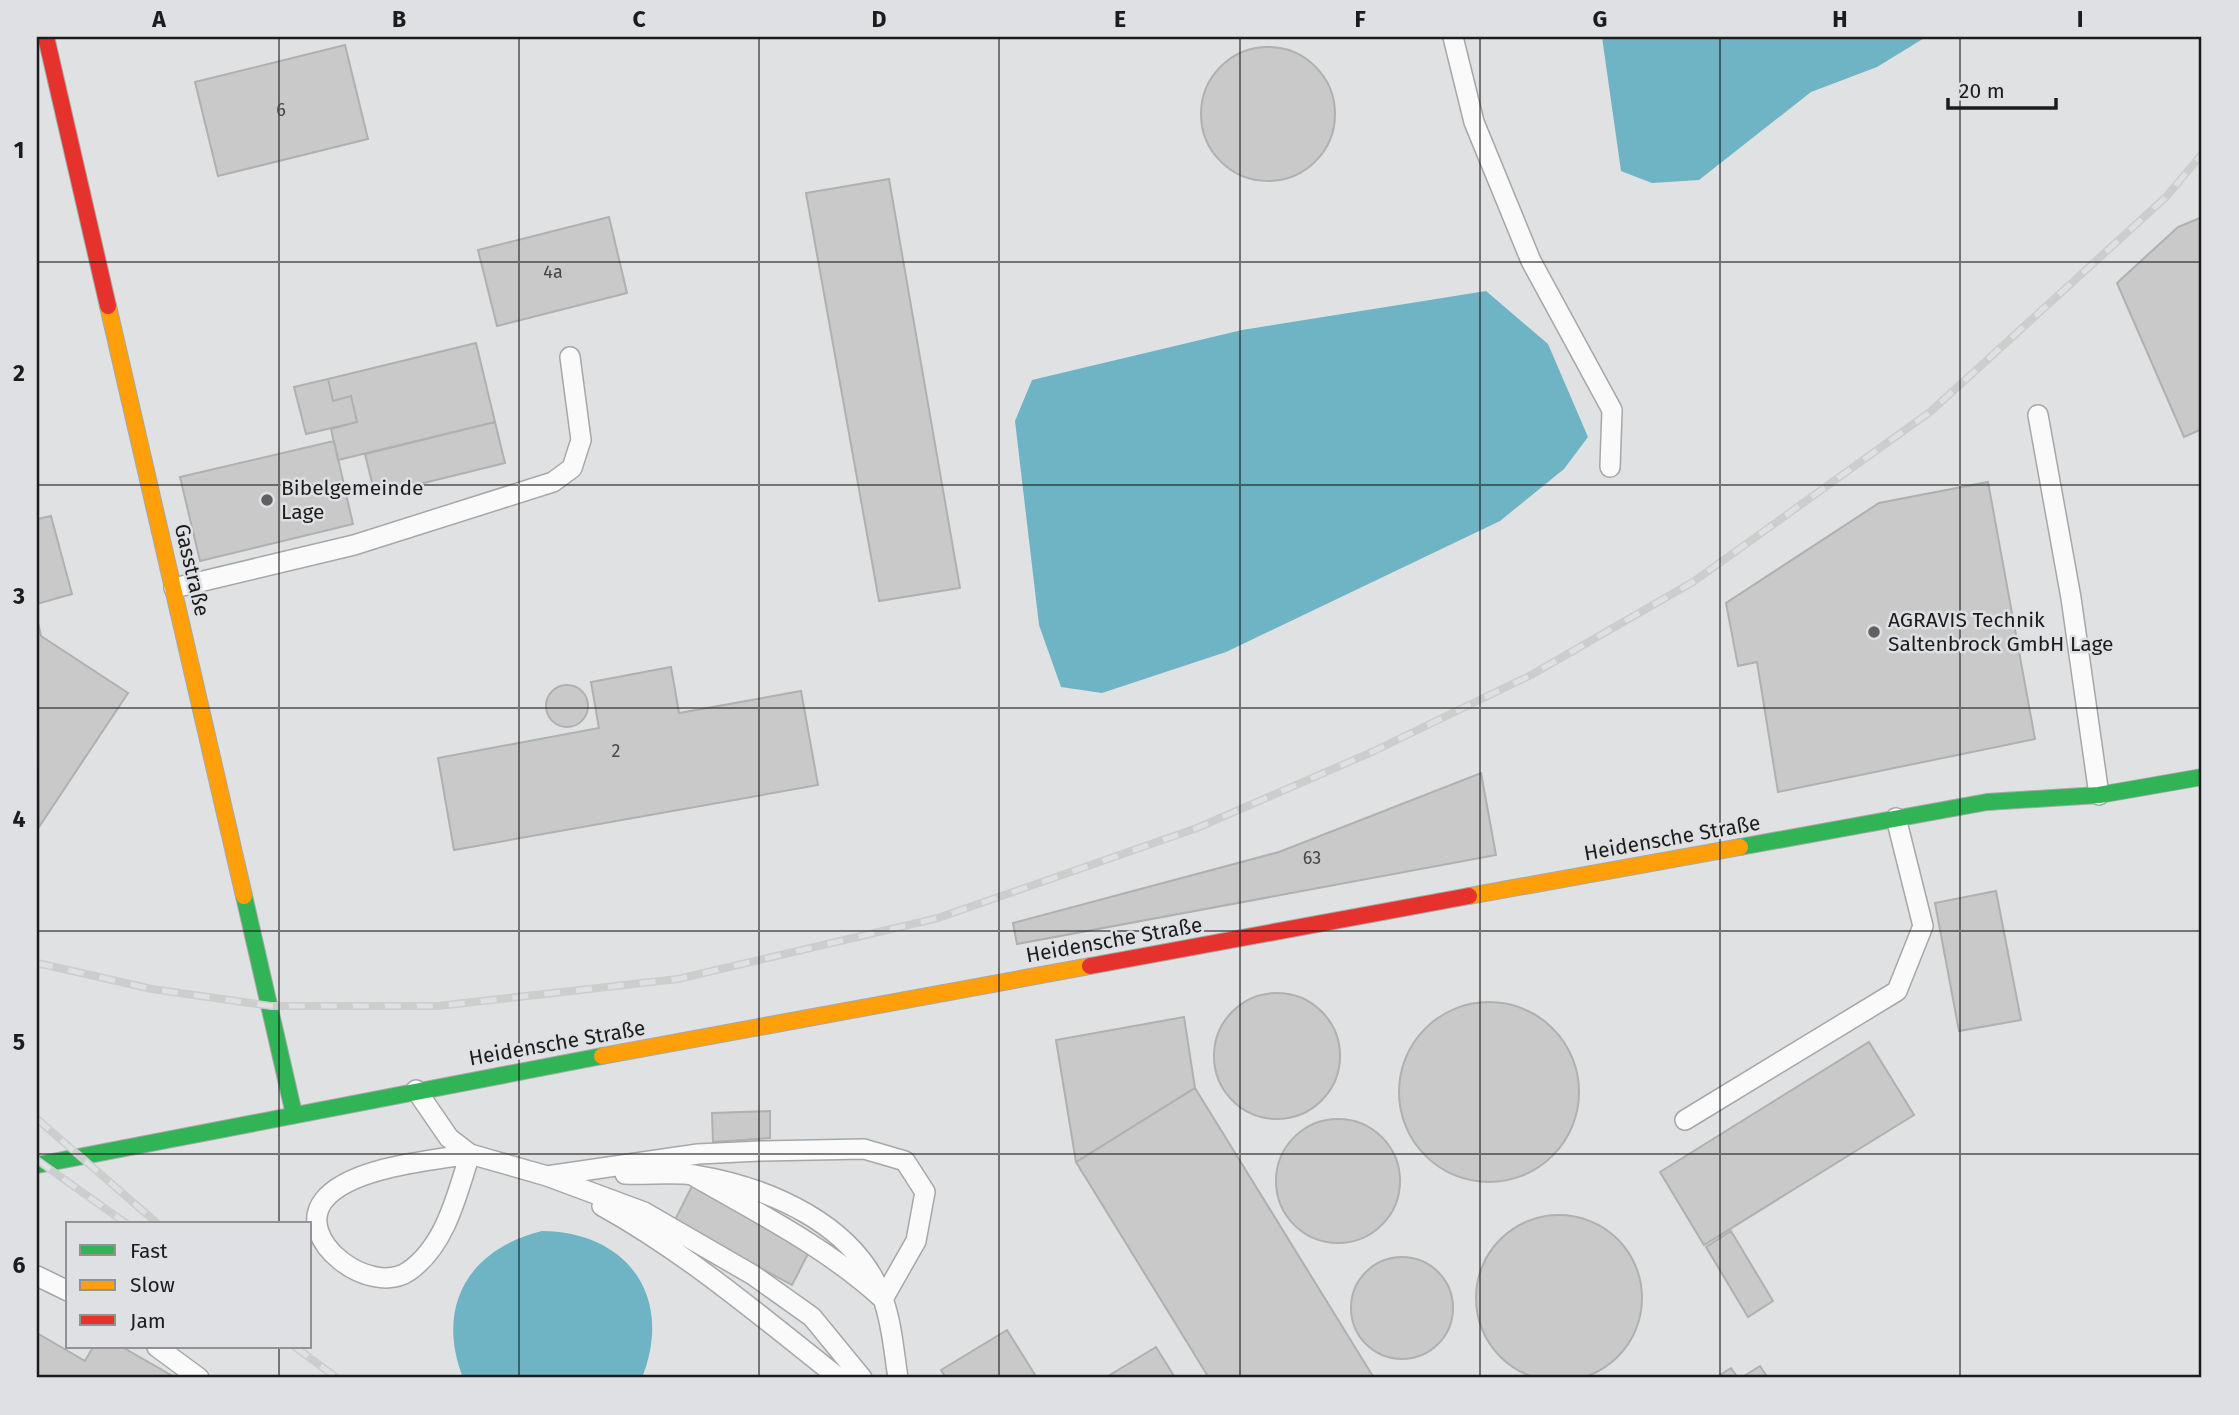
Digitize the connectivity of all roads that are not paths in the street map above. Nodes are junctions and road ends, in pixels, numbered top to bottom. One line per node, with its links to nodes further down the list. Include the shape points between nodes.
1 (46, 37): 6 (main road, Gasstraße)
2 (1453, 37): 5 (lane, via 1474,122 1531,261 1612,410)
3 (570, 357): 6 (lane, via 581,440 572,468 553,482 354,545)
4 (2038, 415): 8 (lane, via 2071,598)
5 (1610, 467)
6 (174, 588): 11 (main road, Gasstraße)
7 (2202, 777): 8 (main road, Heidensche Straße)
8 (2099, 795): 9 (main road, Heidensche Straße, via 1987,802)
9 (1896, 818): 10 (main road, Heidensche Straße); 12 (lane, via 1923,926 1897,991)
10 (416, 1090): 11 (main road, Heidensche Straße); 13 (lane, via 449,1138)
11 (294, 1114): 14 (main road, Heidensche Straße)
12 (1685, 1120)
13 (470, 1154): 13 (lane, via 449,1217 430,1249 408,1271 383,1279 357,1272 338,1259 324,1241 317,1222 323,1201 343,1184); 15 (lane)
14 (37, 1165)
15 (547, 1176): 18 (lane, via 692,1175 736,1183 804,1212 842,1236); 18 (lane, via 698,1154 864,1149 905,1161 925,1192 916,1241); 21 (lane, via 622,1218 750,1307); 22 (lane, via 644,1212 753,1275 812,1317)
16 (37, 1276): 17 (lane)
17 (66, 1290)
18 (883, 1299): 23 (lane)
19 (158, 1348): 20 (lane)
20 (199, 1378)
21 (839, 1378)
22 (862, 1378)
23 (898, 1378)

